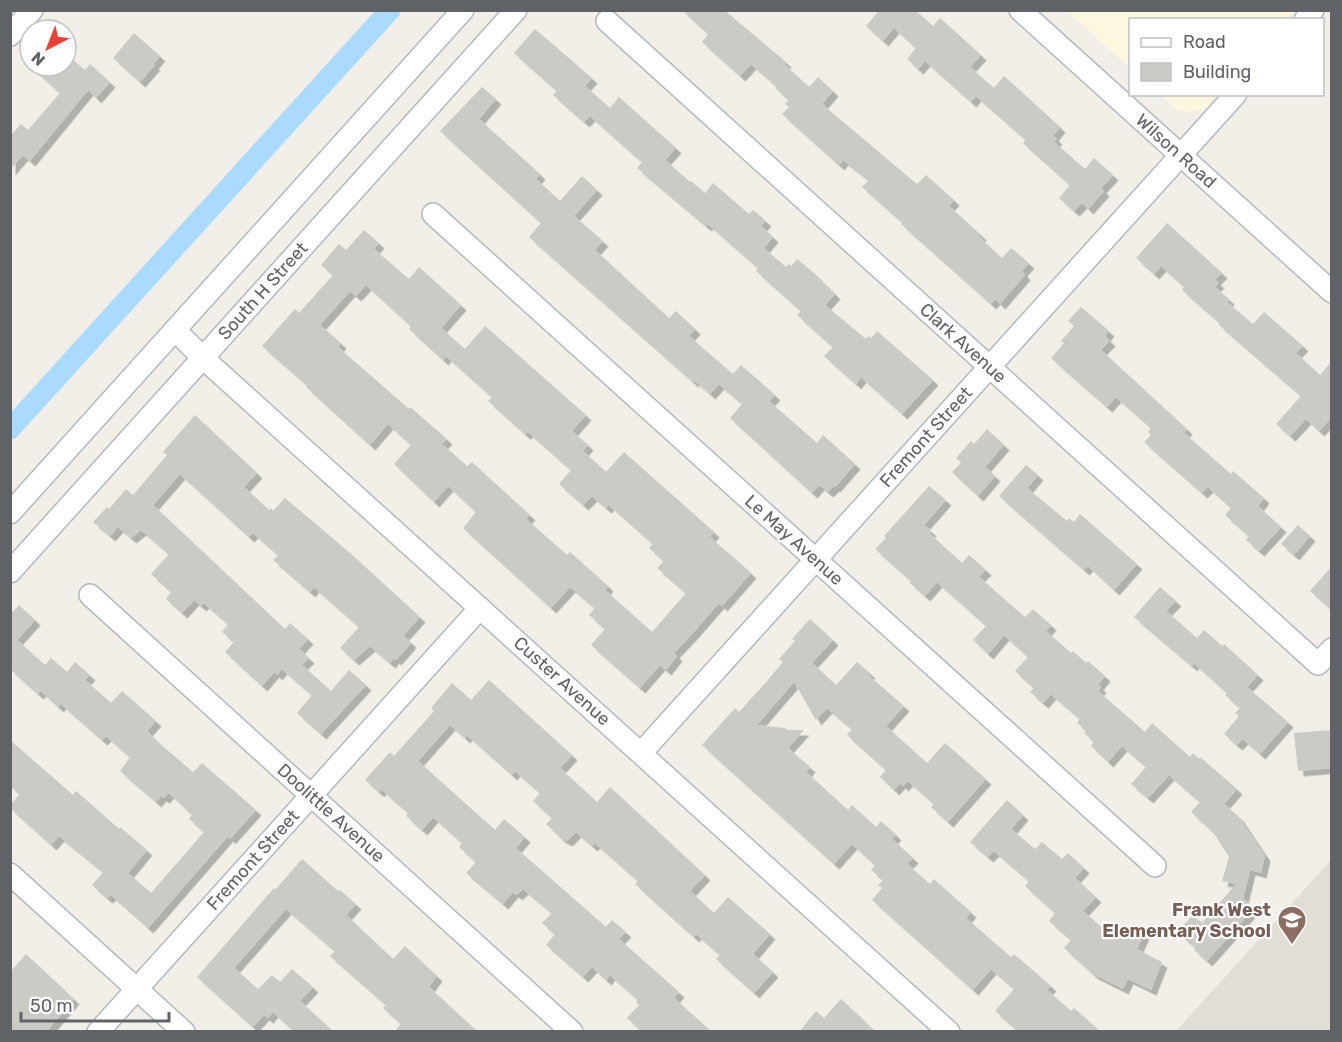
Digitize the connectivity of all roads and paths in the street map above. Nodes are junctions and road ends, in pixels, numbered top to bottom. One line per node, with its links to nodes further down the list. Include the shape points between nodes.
1 (32, 10): 6 (street)
2 (463, 10): 11 (street)
3 (516, 10): 12 (street, South H Street)
4 (1020, 10): 8 (street, Wilson Road)
5 (607, 21): 13 (street, Clark Avenue)
6 (10, 35)
7 (1234, 96): 8 (street, Fremont Street)
8 (1180, 155): 10 (street, Wilson Road); 13 (street, Fremont Street)
9 (433, 214): 15 (street, Le May Avenue)
10 (1332, 292)
11 (175, 330): 12 (street, Custer Avenue); 14 (street)
12 (203, 358): 16 (street, South H Street); 18 (street, Custer Avenue)
13 (990, 367): 15 (street, Fremont Street); 19 (street, Clark Avenue)
14 (10, 513)
15 (815, 560): 20 (street, Fremont Street); 22 (street, Le May Avenue)
16 (10, 572)
17 (90, 595): 21 (street, Doolittle Avenue)
18 (480, 608): 20 (street, Custer Avenue); 21 (street, Fremont Street)
19 (1325, 657)
20 (641, 753): 28 (street, Custer Avenue)
21 (311, 795): 24 (street, Fremont Street); 27 (street, Doolittle Avenue)
22 (1155, 866)
23 (10, 874): 24 (street)
24 (137, 989): 25 (street, Fremont Street); 26 (street)
25 (98, 1032)
26 (184, 1032)
27 (572, 1032)
28 (949, 1032)

